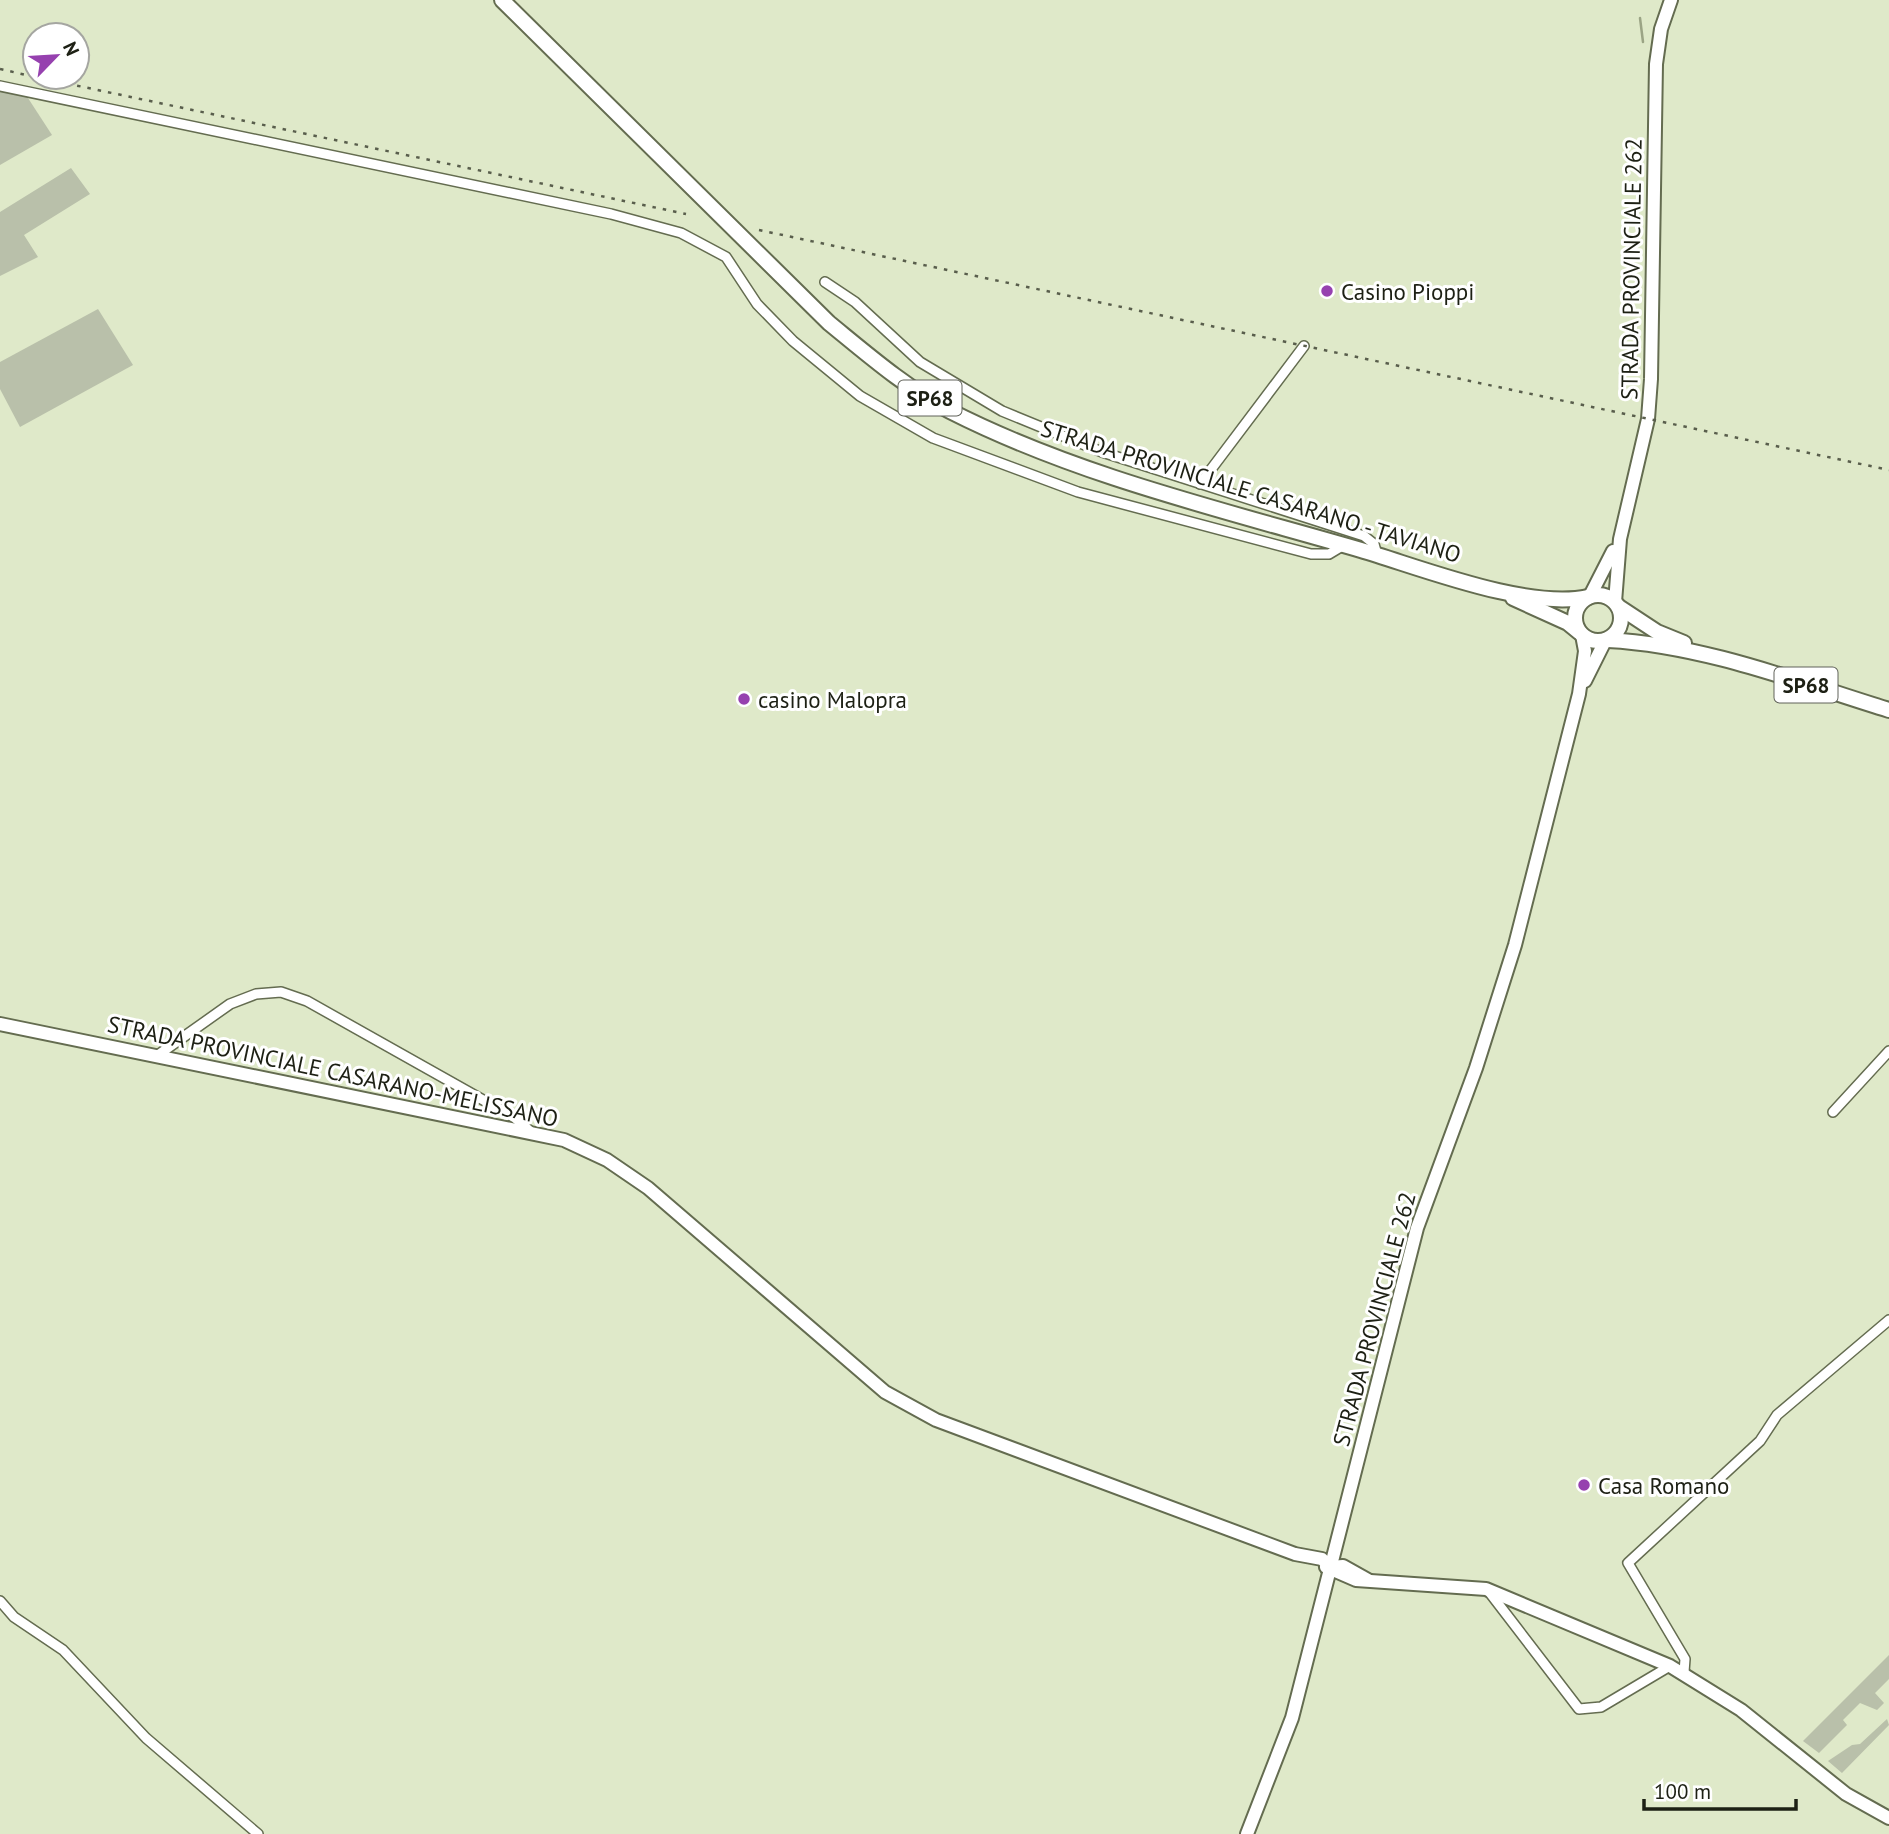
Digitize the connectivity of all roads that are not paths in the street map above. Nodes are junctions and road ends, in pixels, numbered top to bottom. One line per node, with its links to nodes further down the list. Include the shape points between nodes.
1 (502, 0): 8 (main road, STRADA PROVINCIALE CASARANO - TAVIANO / SP68, via 830,323 887,370 946,409 1015,442 1166,493)
2 (1671, 0): 7 (main road, STRADA PROVINCIALE 262, via 1656,64 1648,419)
3 (0, 86): 8 (street, via 611,214 681,233 726,257 757,304 793,341 860,396 933,438 1078,492 1311,554 1329,554)
4 (825, 282): 6 (street, via 855,302 920,362 1002,411 1063,438)
5 (1304, 345): 6 (street)
6 (1200, 484): 9 (street, via 1364,536 1374,544)
7 (1620, 538): 11 (main road); 12 (main road)
8 (1344, 545): 9 (main road, STRADA PROVINCIALE CASARANO - TAVIANO / SP68)
9 (1377, 555): 10 (main road, STRADA PROVINCIALE CASARANO - TAVIANO / SP68)
10 (1483, 586): 11 (main road, STRADA PROVINCIALE CASARANO - TAVIANO / SP68, via 1553,600); 13 (main road, STRADA PROVINCIALE CASARANO - TAVIANO / SP68, via 1548,613)
11 (1589, 596): 12 (main road, STRADA PROVINCIALE CASARANO - TAVIANO / SP68, via 1604,595); 13 (main road, via 1575,612)
12 (1617, 605): 14 (main road, via 1619,629); 15 (main road, STRADA PROVINCIALE CASARANO - TAVIANO / SP68, via 1657,632)
13 (1581, 634): 14 (main road, STRADA PROVINCIALE CASARANO - TAVIANO / SP68, via 1593,641); 16 (main road, via 1585,651)
14 (1607, 640): 15 (main road, STRADA PROVINCIALE CASARANO - TAVIANO / SP68, via 1648,642); 16 (main road)
15 (1724, 659): 17 (main road, STRADA PROVINCIALE CASARANO - TAVIANO / SP68)
16 (1579, 694): 24 (main road, STRADA PROVINCIALE 262, via 1516,945 1417,1228)
17 (1889, 710)
18 (0, 1024): 20 (main road, STRADA PROVINCIALE CASARANO-MELISSANO)
19 (1889, 1051): 21 (street)
20 (158, 1055): 22 (main road, STRADA PROVINCIALE CASARANO-MELISSANO); 22 (street, via 230,1004 256,994 281,992 352,1026 515,1118)
21 (1833, 1112)
22 (532, 1133): 24 (main road, STRADA PROVINCIALE CASARANO-MELISSANO, via 564,1140 607,1160 648,1188 885,1392 936,1420 1295,1554 1320,1568)
23 (1889, 1320): 28 (street, via 1777,1415 1760,1441 1628,1563 1685,1659)
24 (1330, 1567): 25 (main road, STRADA PROVINCIALE CASARANO-MELISSANO, via 1340,1576 1368,1580); 31 (main road, STRADA PROVINCIALE 262, via 1292,1718)
25 (1486, 1589): 27 (main road, STRADA PROVINCIALE CASARANO-MELISSANO); 27 (street, via 1579,1709 1601,1707)
26 (0, 1601): 30 (street, via 14,1617 63,1650 146,1738)
27 (1671, 1666): 28 (main road, STRADA PROVINCIALE CASARANO-MELISSANO)
28 (1684, 1672): 29 (main road, STRADA PROVINCIALE CASARANO-MELISSANO, via 1741,1710 1846,1794)
29 (1889, 1818)
30 (258, 1834)
31 (1247, 1834)

